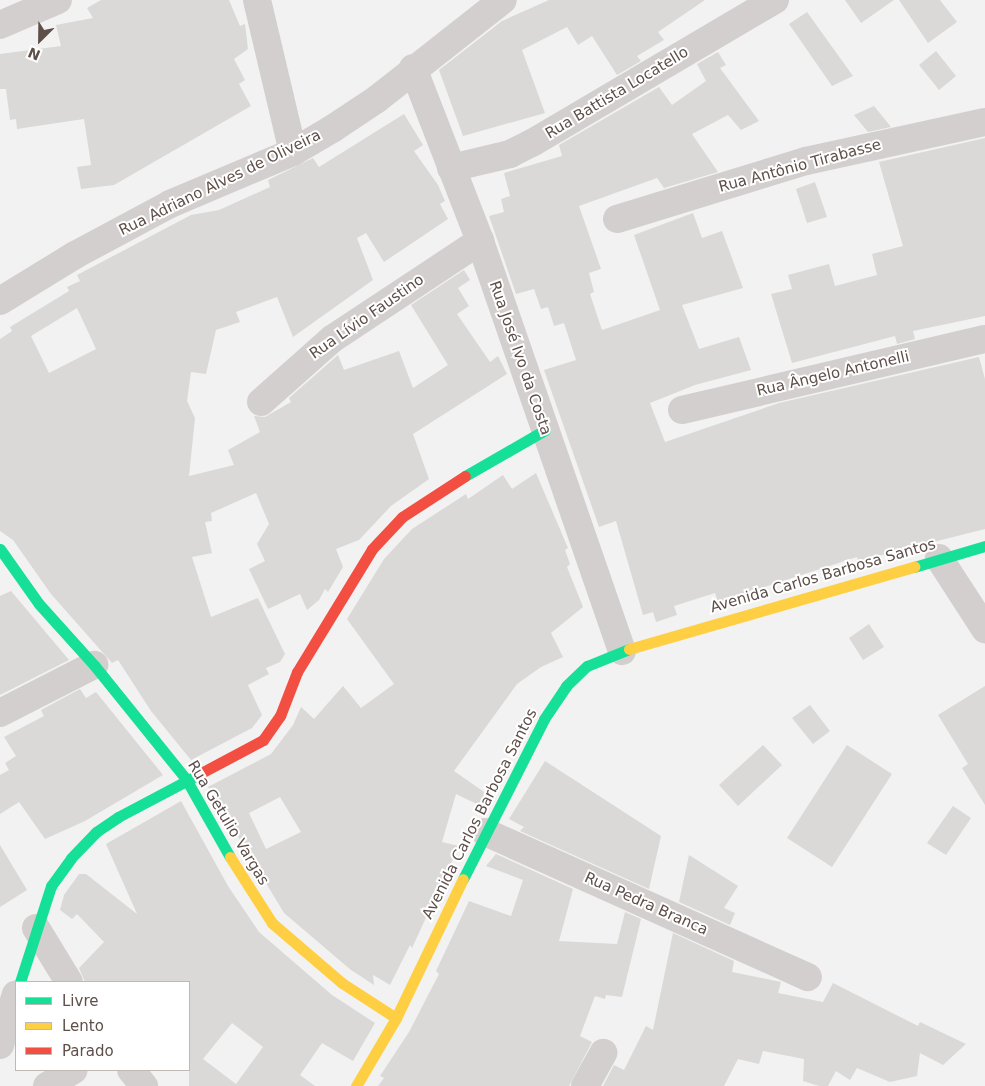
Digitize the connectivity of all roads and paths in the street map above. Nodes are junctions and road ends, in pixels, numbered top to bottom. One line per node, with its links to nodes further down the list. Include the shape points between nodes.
1 (58, 0): 5 (street)
2 (258, 0): 8 (street)
3 (503, 0): 6 (street, Rua Adriano Alves de Oliveira)
4 (776, 0): 9 (street, Rua Battista Locatello, via 532,144 510,154)
5 (0, 25)
6 (413, 68): 8 (street, Rua Adriano Alves de Oliveira, via 377,99); 9 (street, Rua José Ivo da Costa)
7 (985, 122): 10 (street, Rua Antônio Tirabasse, via 806,161)
8 (292, 152): 12 (street, Rua Adriano Alves de Oliveira, via 170,204 75,255)
9 (451, 168): 11 (street, Rua José Ivo da Costa)
10 (617, 219)
11 (480, 241): 14 (street, Rua Lívio Faustino, via 332,339); 16 (street, Rua José Ivo da Costa)
12 (0, 301)
13 (985, 339): 15 (street, Rua Ângelo Antonelli)
14 (261, 402)
15 (682, 410)
16 (545, 430): 21 (street, Rua José Ivo da Costa); 24 (street, via 439,491 402,517 372,549 342,594 297,672 271,732 255,746)
17 (985, 546): 19 (street, Avenida Carlos Barbosa Santos)
18 (0, 549): 22 (street, Rua Getulio Vargas, via 39,604)
19 (939, 558): 20 (street); 21 (street, Avenida Carlos Barbosa Santos)
20 (985, 629)
21 (622, 650): 25 (street, Avenida Carlos Barbosa Santos, via 587,666 566,686)
22 (94, 665): 23 (street); 24 (street, Rua Getulio Vargas)
23 (0, 713)
24 (186, 779): 26 (street, via 96,832 70,858 51,886); 31 (street, Rua Getulio Vargas, via 242,878 272,923 342,983)
25 (485, 832): 27 (street, Rua Pedra Branca); 31 (street, Avenida Carlos Barbosa Santos)
26 (36, 928): 28 (street); 29 (street)
27 (808, 977)
28 (20, 981)
29 (68, 981)
30 (15, 997): 32 (street)
31 (396, 1018): 38 (street, Avenida Carlos Barbosa Santos)
32 (0, 1046)
33 (603, 1053): 39 (street)
34 (72, 1071): 36 (street)
35 (132, 1071): 37 (street)
36 (47, 1086)
37 (144, 1086)
38 (356, 1086)
39 (585, 1086)

